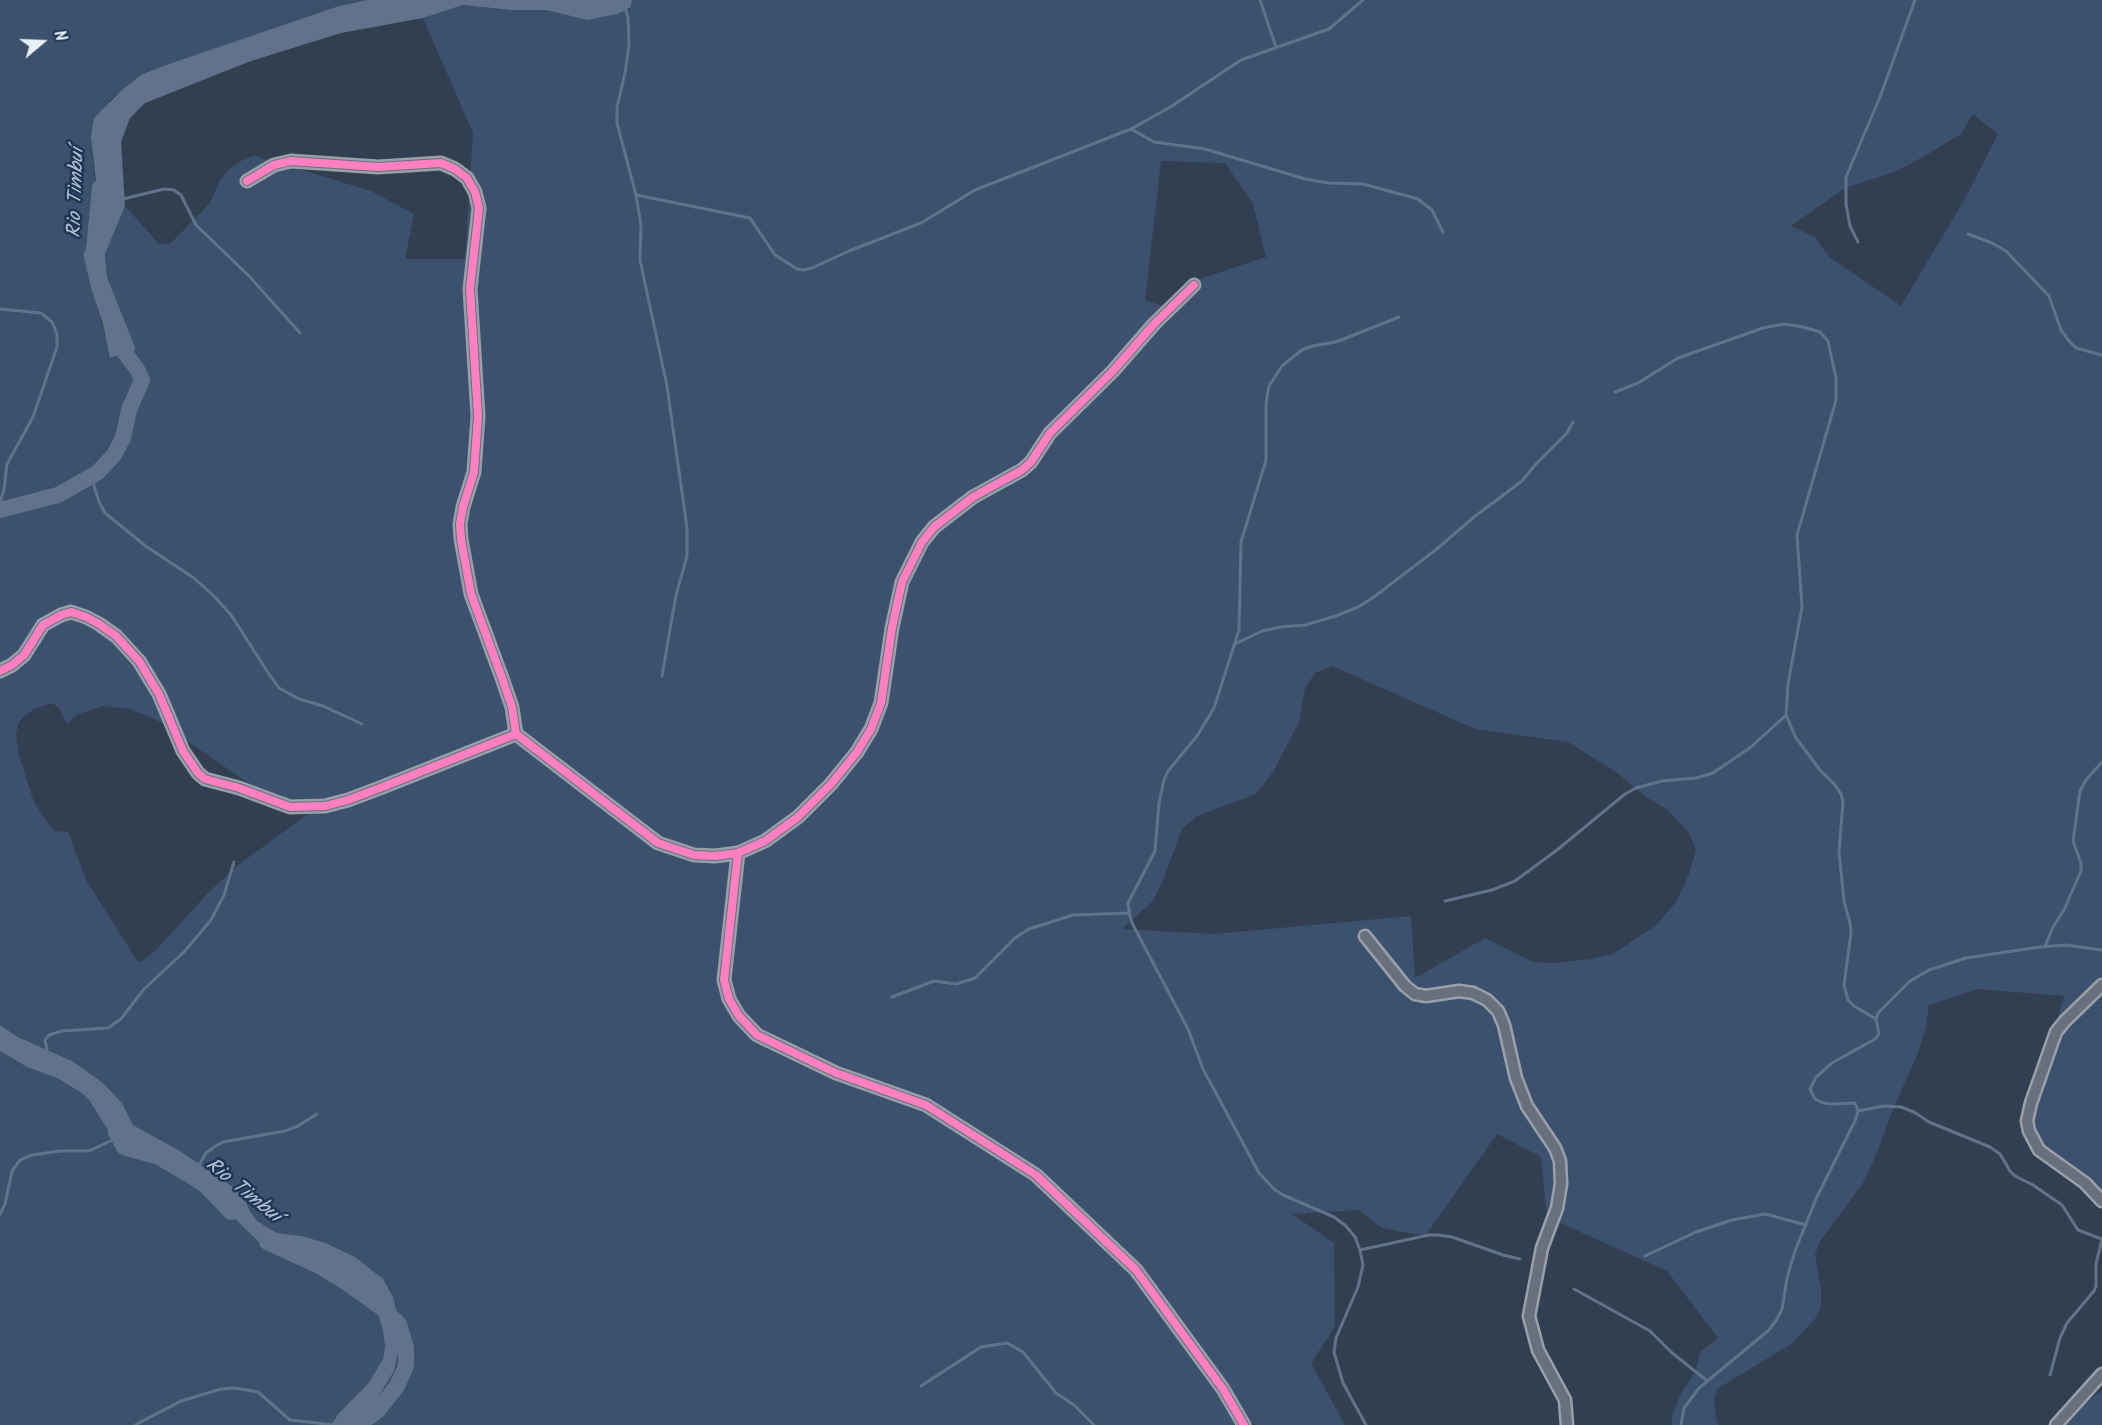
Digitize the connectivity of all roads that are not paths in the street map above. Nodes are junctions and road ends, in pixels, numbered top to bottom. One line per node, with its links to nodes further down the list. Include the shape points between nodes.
1 (247, 181): 4 (street, via 274,165 291,161 378,167 441,163 467,178 475,192 479,208 470,289 478,416 474,472 463,507 461,539 471,594 506,687)
2 (1194, 285): 5 (street, via 1054,428 1031,462 973,497 934,527 902,582 881,703 871,729 831,784 798,817 765,842)
3 (0, 671): 4 (street, via 24,655 52,619 71,612 86,617 116,636 139,661 159,694 183,751 198,773 205,779 290,807 325,806 348,800)
4 (516, 734): 5 (street, via 658,843 694,855)
5 (738, 853): 10 (street, via 724,980 738,1016 757,1035 836,1073 926,1105 1036,1174 1136,1270 1223,1389)
6 (1365, 936): 11 (street, via 1414,994 1473,993 1498,1011 1527,1106 1555,1148 1561,1184 1542,1248 1529,1316 1538,1350 1565,1400)
7 (2102, 985): 8 (street, via 2056,1032 2027,1121 2039,1150 2085,1183)
8 (2102, 1201)
9 (2101, 1376): 12 (street)
10 (1244, 1425)
11 (1567, 1425)
12 (2056, 1425)

